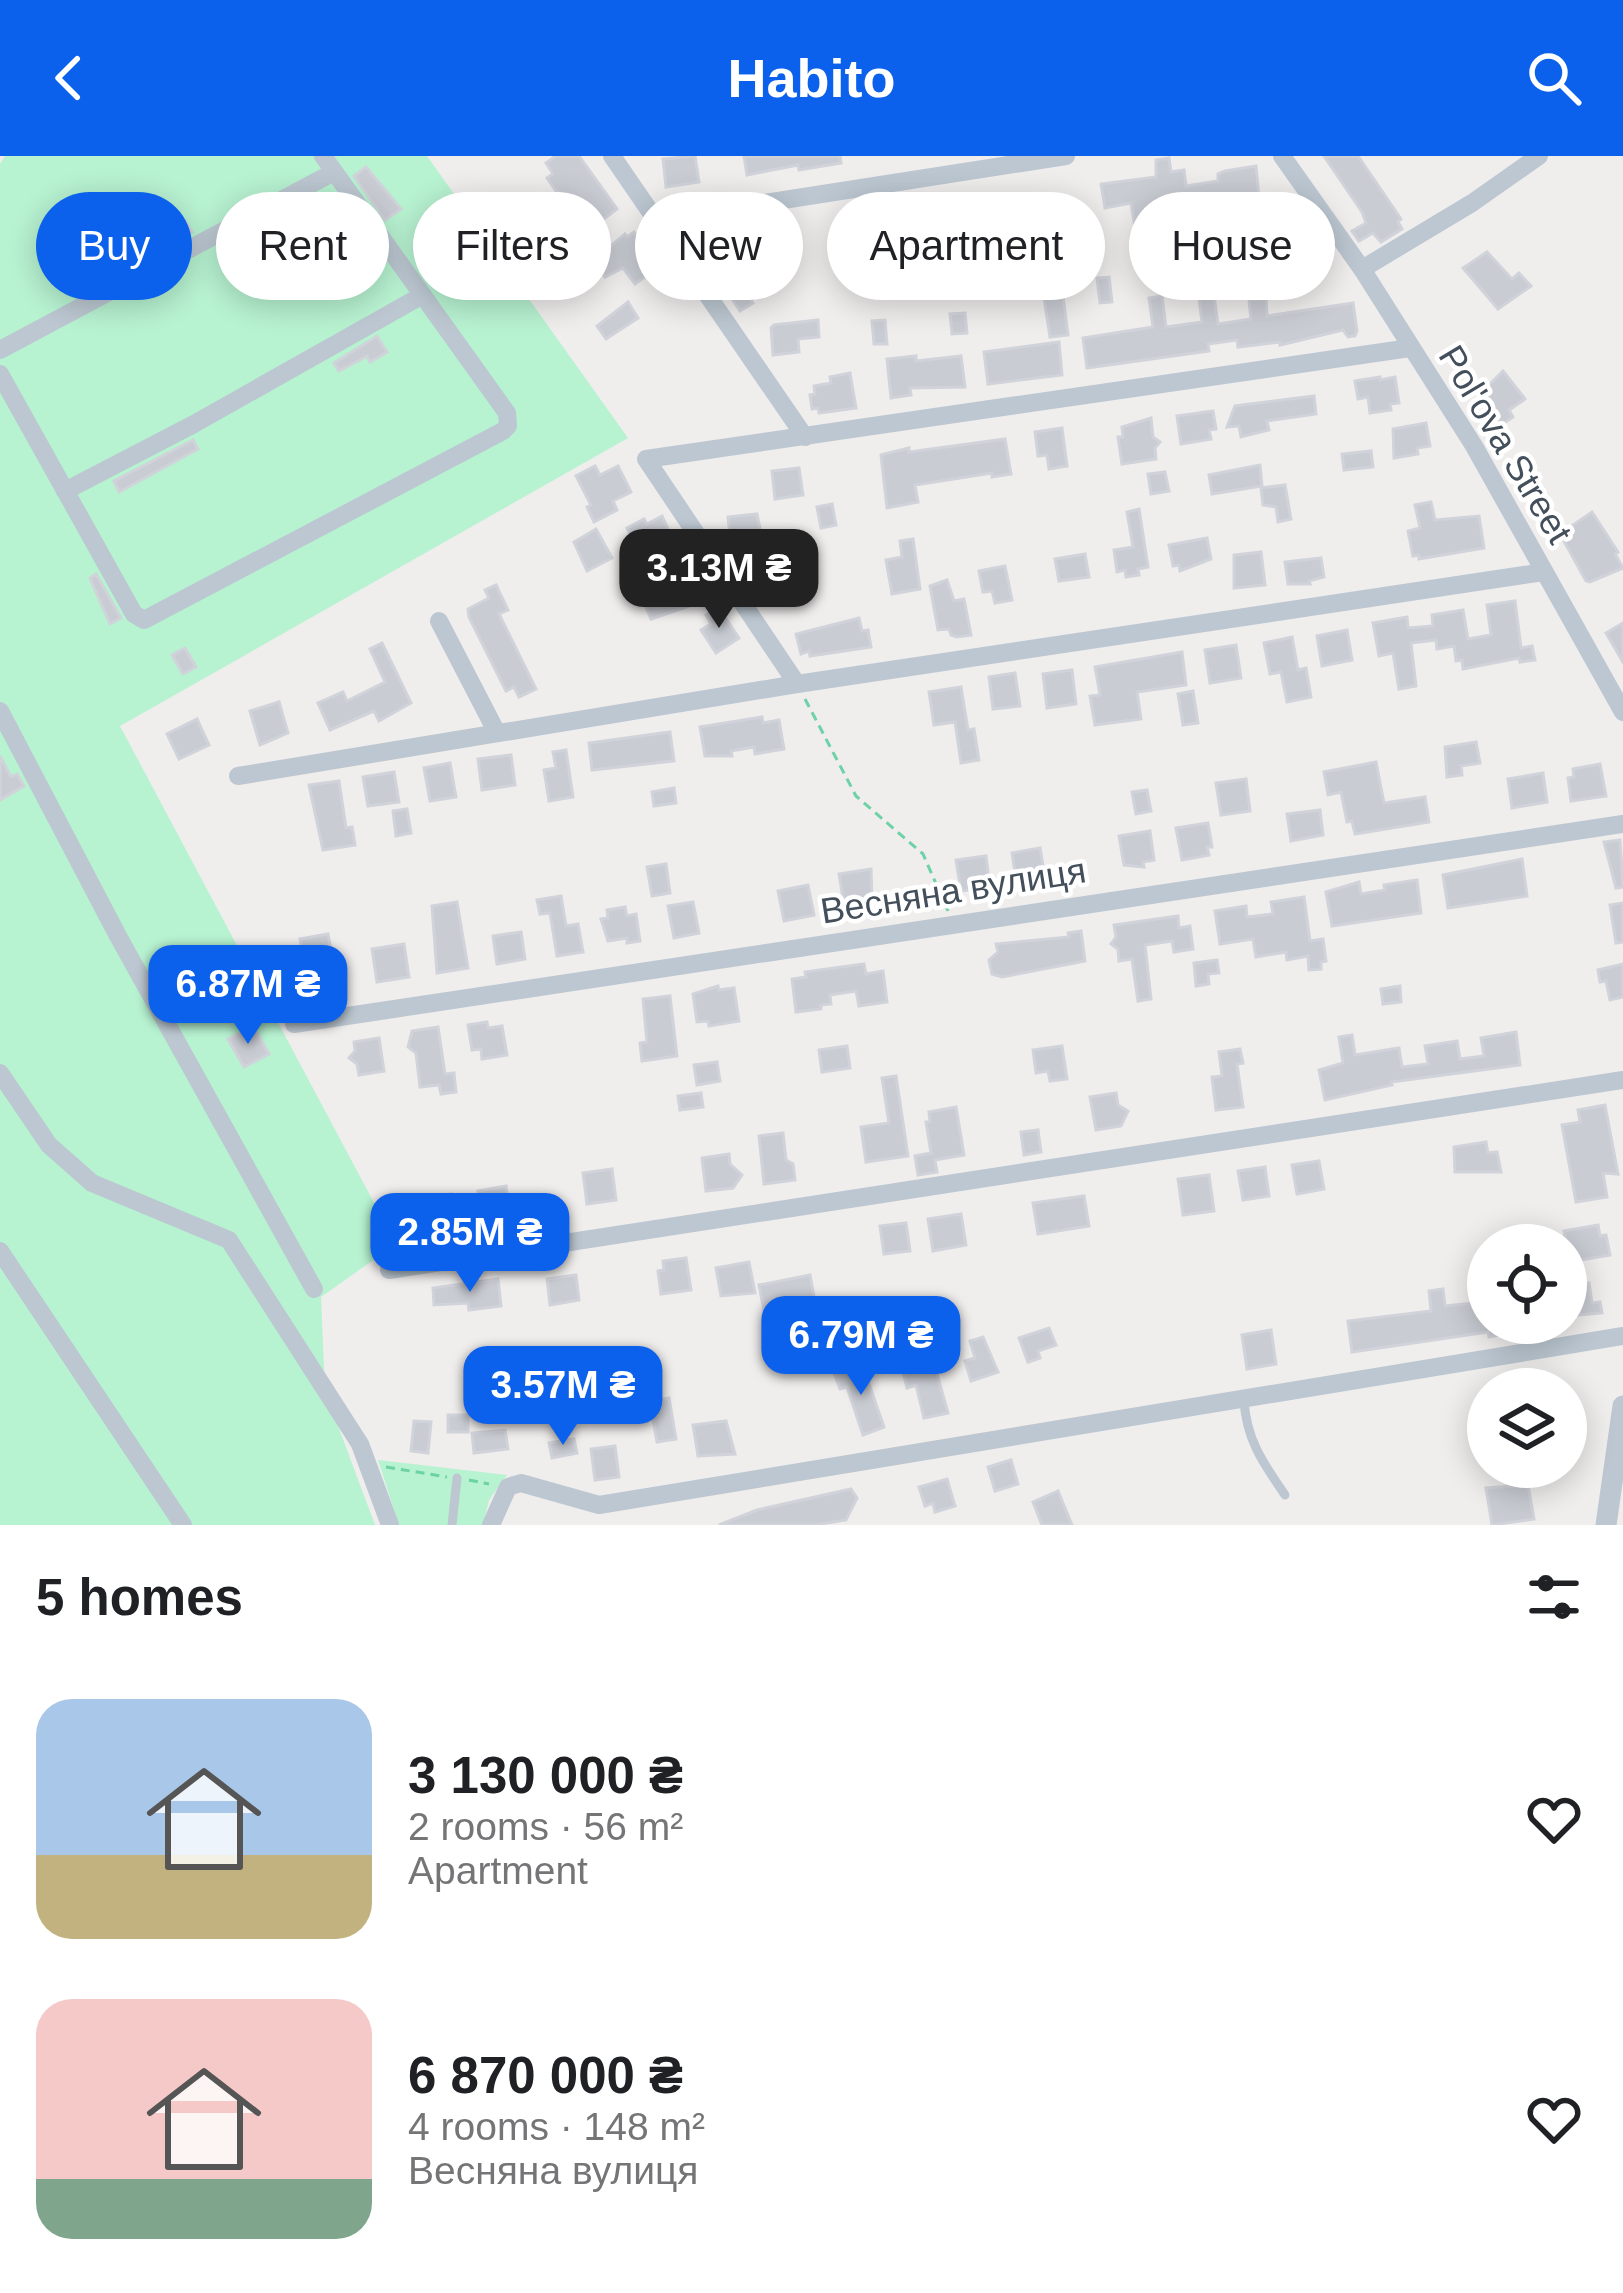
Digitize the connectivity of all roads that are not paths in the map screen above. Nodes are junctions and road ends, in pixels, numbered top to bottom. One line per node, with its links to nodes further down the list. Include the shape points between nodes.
1 (612, 156): 6 (street)
2 (1066, 156): 7 (street)
3 (1282, 156): 8 (street, Polʹova Street)
4 (1539, 156): 8 (street)
5 (329, 164): 9 (street); 14 (street, via 251,220)
6 (637, 192)
7 (803, 197)
8 (1362, 269): 13 (street, Polʹova Street)
9 (413, 285)
10 (414, 300): 17 (street)
11 (424, 300): 17 (street, via 507,413 503,430 144,620)
12 (711, 300): 16 (street)
13 (1410, 348): 16 (street); 18 (street, Polʹova Street)
14 (0, 350)
15 (0, 374): 17 (street)
16 (805, 436): 20 (street, via 646,459)
17 (65, 491)
18 (1544, 572): 20 (street); 22 (street, Polʹova Street)
19 (439, 621): 23 (street)
20 (797, 684): 23 (street)
21 (0, 711): 31 (street)
22 (1623, 712)
23 (496, 733): 24 (street)
24 (238, 776)
25 (1623, 824): 26 (street, Весняна вулиця)
26 (294, 1024)
27 (0, 1073): 38 (street, via 50,1145 92,1183 230,1240 368,1464)
28 (1623, 1080): 30 (street)
29 (0, 1251): 37 (street)
30 (389, 1270)
31 (314, 1289)
32 (1623, 1336): 33 (street)
33 (1244, 1400): 36 (lane, via 1253,1447); 40 (street, via 599,1504 521,1483 508,1487)
34 (1623, 1406): 41 (street)
35 (457, 1478): 39 (lane)
36 (1285, 1495)
37 (183, 1525)
38 (390, 1525)
39 (452, 1525)
40 (491, 1525)
41 (1606, 1525)

